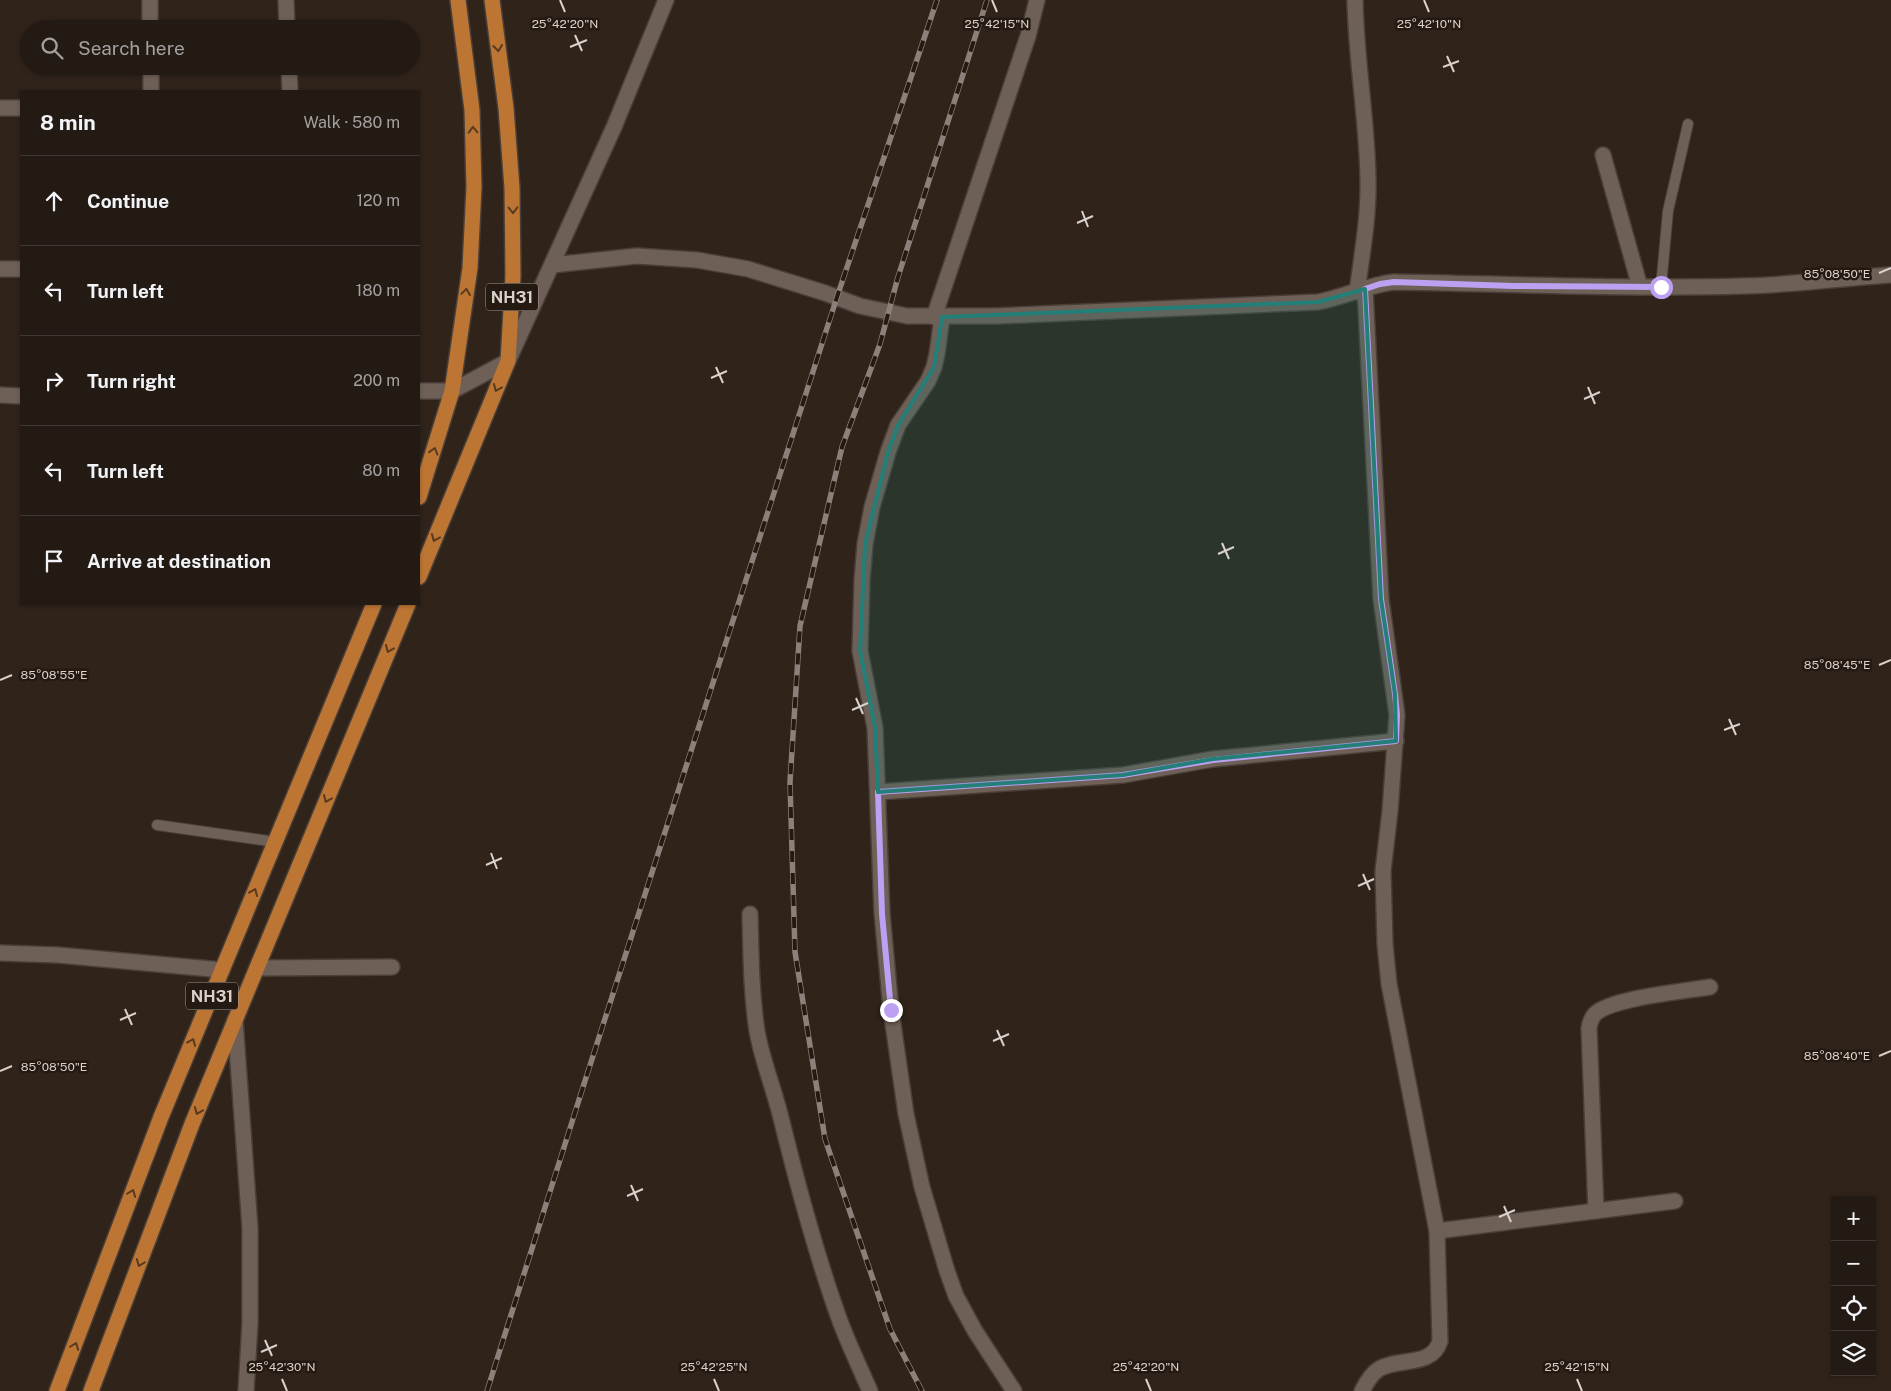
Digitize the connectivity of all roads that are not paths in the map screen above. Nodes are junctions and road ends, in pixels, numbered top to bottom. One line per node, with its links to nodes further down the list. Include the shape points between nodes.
1 (150, 0): 8 (street)
2 (286, 0): 9 (street)
3 (458, 0): 28 (highway, NH31, one-way to 3, via 470,268 474,187 472,110)
4 (492, 0): 26 (highway, NH31, one-way to 26, via 512,188 513,276)
5 (666, 0): 18 (street)
6 (1037, 0): 25 (street)
7 (1355, 0): 24 (street, via 1368,181)
8 (150, 20)
9 (287, 20)
10 (151, 75): 12 (street)
11 (289, 75): 13 (street)
12 (151, 90)
13 (290, 90)
14 (0, 108): 15 (street)
15 (20, 108)
16 (1688, 124): 23 (lane, via 1668,211)
17 (1604, 155): 22 (street)
18 (552, 265): 25 (street, via 637,256 697,260 748,269 860,306 907,316); 26 (street)
19 (0, 269): 20 (street)
20 (20, 269)
21 (1891, 275): 23 (street, via 1792,284)
22 (1640, 287): 23 (street); 24 (street, via 1394,282)
23 (1661, 287)
24 (1361, 290): 25 (street, via 1318,302); 35 (street, via 1381,599 1395,694)
25 (938, 317): 36 (street, via 934,367 898,426 888,452 872,507 866,544 860,651 875,728)
26 (508, 361): 28 (street); 32 (highway, NH31, one-way to 32)
27 (420, 391): 28 (street)
28 (452, 391): 31 (highway, NH31, one-way to 28)
29 (0, 395): 30 (street)
30 (20, 396)
31 (420, 494)
32 (420, 575)
33 (374, 605): 38 (highway, NH31)
34 (408, 605): 42 (highway, NH31, one-way to 42)
35 (1396, 741): 36 (street, via 1222,758 1123,775); 48 (street, via 1383,870 1384,944)
36 (878, 792): 53 (street, via 882,914 891,1010 906,1114 922,1187 956,1296 975,1332)
37 (157, 825): 38 (lane)
38 (276, 842): 43 (highway, NH31, one-way to 38)
39 (750, 914): 52 (street, via 757,1032 817,1253 841,1323)
40 (0, 954): 43 (street, via 58,955)
41 (392, 967): 42 (street)
42 (257, 968): 45 (highway, NH31)
43 (222, 970): 49 (highway, NH31, one-way to 43, via 161,1117)
44 (1710, 987): 47 (street, via 1615,1004 1590,1019)
45 (235, 1020): 50 (highway, NH31, one-way to 50); 51 (street, via 250,1228)
46 (1674, 1201): 47 (street)
47 (1596, 1211): 48 (street)
48 (1437, 1231): 54 (street, via 1438,1348 1425,1358 1380,1368)
49 (57, 1391)
50 (91, 1391)
51 (246, 1391)
52 (870, 1391)
53 (1014, 1391)
54 (1362, 1391)

